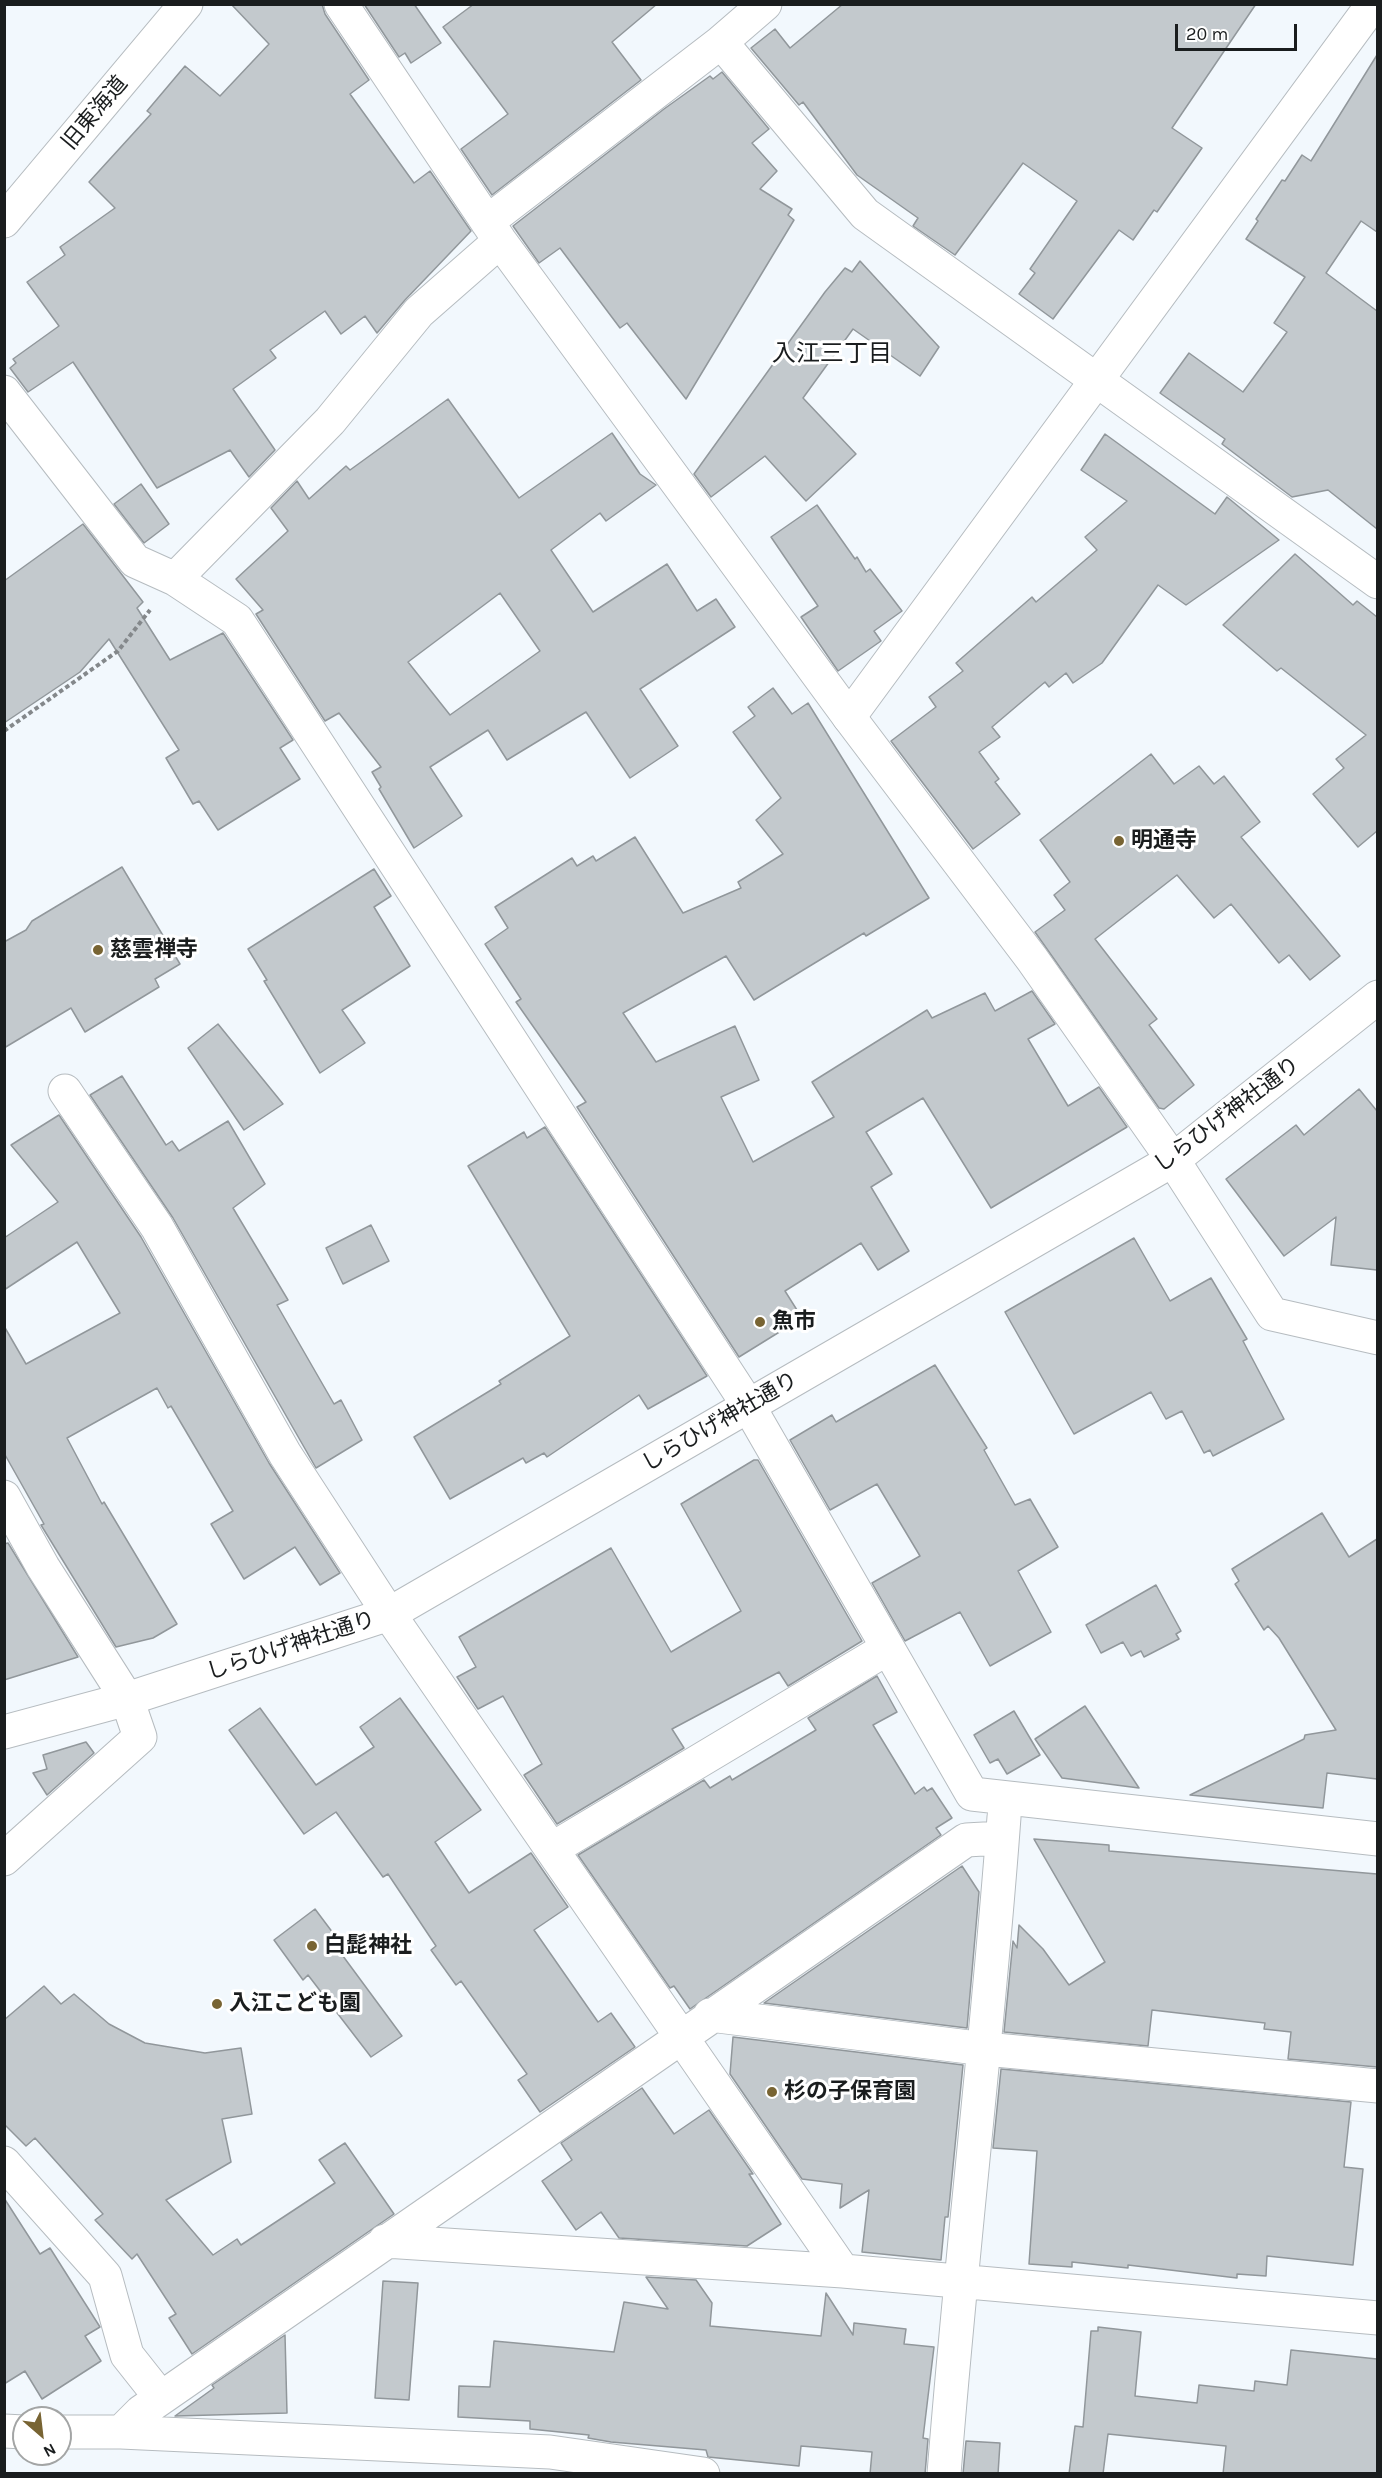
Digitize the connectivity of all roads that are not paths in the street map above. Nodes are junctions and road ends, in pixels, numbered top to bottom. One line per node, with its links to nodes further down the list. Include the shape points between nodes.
1 (186, 4): 6 (street, 旧東海道)
2 (341, 4): 7 (street)
3 (765, 4): 5 (street)
4 (1373, 4): 8 (street)
5 (721, 42): 7 (street); 8 (street, via 865,214)
6 (4, 221)
7 (494, 231): 10 (street, via 419,312 330,421); 12 (street)
8 (1096, 381): 11 (street); 12 (street)
9 (4, 392): 10 (street, via 135,561)
10 (175, 579): 17 (street, via 237,620)
11 (1377, 582)
12 (849, 717): 15 (street, via 1032,959)
13 (1377, 997): 15 (street, しらひげ神社通り)
14 (65, 1091): 19 (street, via 157,1227 285,1454)
15 (1173, 1160): 16 (street, via 1272,1314); 17 (street, しらひげ神社通り)
16 (1377, 1338)
17 (748, 1405): 19 (street, しらひげ神社通り); 20 (street)
18 (4, 1497): 21 (street, via 43,1567)
19 (389, 1614): 21 (street, しらひげ神社通り); 26 (street)
20 (888, 1648): 23 (street, via 972,1794); 26 (street)
21 (127, 1699): 22 (street, しらひげ神社通り); 27 (street, via 140,1737)
22 (4, 1732)
23 (1005, 1797): 24 (street); 25 (street)
24 (1002, 1838): 28 (street, via 966,1840); 30 (street)
25 (1377, 1839)
26 (552, 1850): 29 (street)
27 (4, 1859)
28 (710, 2015): 29 (street); 30 (street)
29 (680, 2036): 33 (street); 34 (street)
30 (985, 2049): 31 (street); 35 (street)
31 (1377, 2086)
32 (4, 2163): 37 (street, via 105,2276 127,2355)
33 (385, 2241): 34 (street); 37 (street)
34 (843, 2271): 35 (street)
35 (959, 2279): 36 (street); 41 (street)
36 (1377, 2318)
37 (161, 2398): 39 (street)
38 (72, 2432): 39 (street)
39 (121, 2432): 40 (street, via 550,2452)
40 (703, 2474)
41 (944, 2474)

